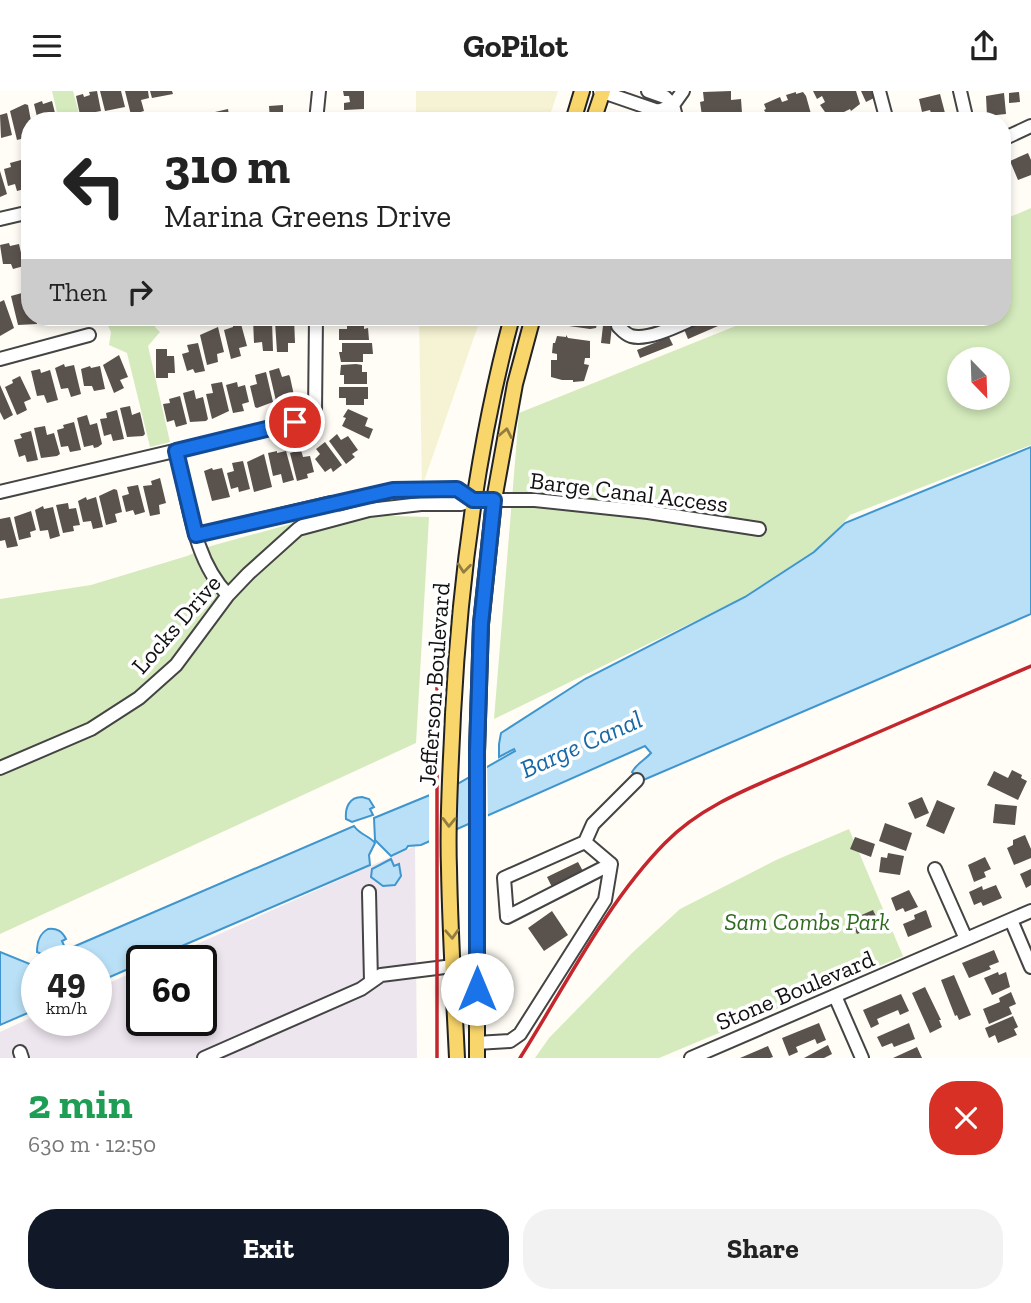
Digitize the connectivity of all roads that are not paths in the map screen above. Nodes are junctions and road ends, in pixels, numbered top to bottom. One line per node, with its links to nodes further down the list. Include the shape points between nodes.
1 (319, 91): 9 (street)
2 (582, 91): 10 (main road)
3 (602, 91): 8 (street, via 659,111); 11 (main road)
4 (648, 91): 8 (street)
5 (683, 91): 8 (street)
6 (879, 91): 13 (street)
7 (960, 91): 14 (street)
8 (673, 105): 12 (street)
9 (317, 112)
10 (576, 112)
11 (596, 112)
12 (675, 112)
13 (885, 112)
14 (965, 112)
15 (1031, 127): 16 (street)
16 (1011, 136)
17 (21, 214): 18 (street)
18 (0, 219)
19 (316, 326): 26 (street, via 315,412 310,419)
20 (510, 326): 29 (main road, Jefferson Boulevard)
21 (531, 326): 30 (main road, Jefferson Boulevard, one-way to 21)
22 (618, 326): 23 (street, via 634,337)
23 (676, 326)
24 (89, 335): 25 (street)
25 (0, 359)
26 (176, 451): 27 (street); 33 (street)
27 (0, 492)
28 (357, 498): 29 (street, via 393,490 457,489); 31 (street, Locks Drive, via 324,511); 33 (street)
29 (473, 500): 30 (street, Locks Drive); 31 (street, Locks Drive, via 369,510); 44 (main road, Jefferson Boulevard, one-way to 44, via 458,629 450,779)
30 (494, 500): 32 (street, Barge Canal Access, via 535,499); 48 (main road, Jefferson Boulevard, via 481,624 477,751)
31 (298, 529): 34 (street, Locks Drive)
32 (760, 529)
33 (196, 535): 34 (street, via 208,568)
34 (228, 596): 35 (street, Locks Drive, via 176,665 139,698 91,729)
35 (0, 768)
36 (637, 780): 37 (street, via 593,824)
37 (585, 842): 38 (street); 38 (street, via 504,878 507,917)
38 (611, 864): 48 (street, via 605,899 520,1034 510,1041)
39 (935, 869): 43 (street)
40 (369, 892): 46 (street)
41 (1031, 911): 42 (street, Stone Boulevard)
42 (1011, 920): 43 (street, Stone Boulevard); 45 (street)
43 (966, 939): 47 (street, Stone Boulevard)
44 (453, 966): 46 (street, via 381,975); 51 (main road, Jefferson Boulevard)
45 (1031, 968)
46 (371, 982): 50 (street)
47 (835, 996): 49 (street, Stone Boulevard); 54 (street)
48 (477, 1043): 52 (main road, Jefferson Boulevard)
49 (711, 1054): 53 (street, Stone Boulevard)
50 (204, 1058)
51 (457, 1058)
52 (477, 1058)
53 (691, 1058)
54 (862, 1058)

